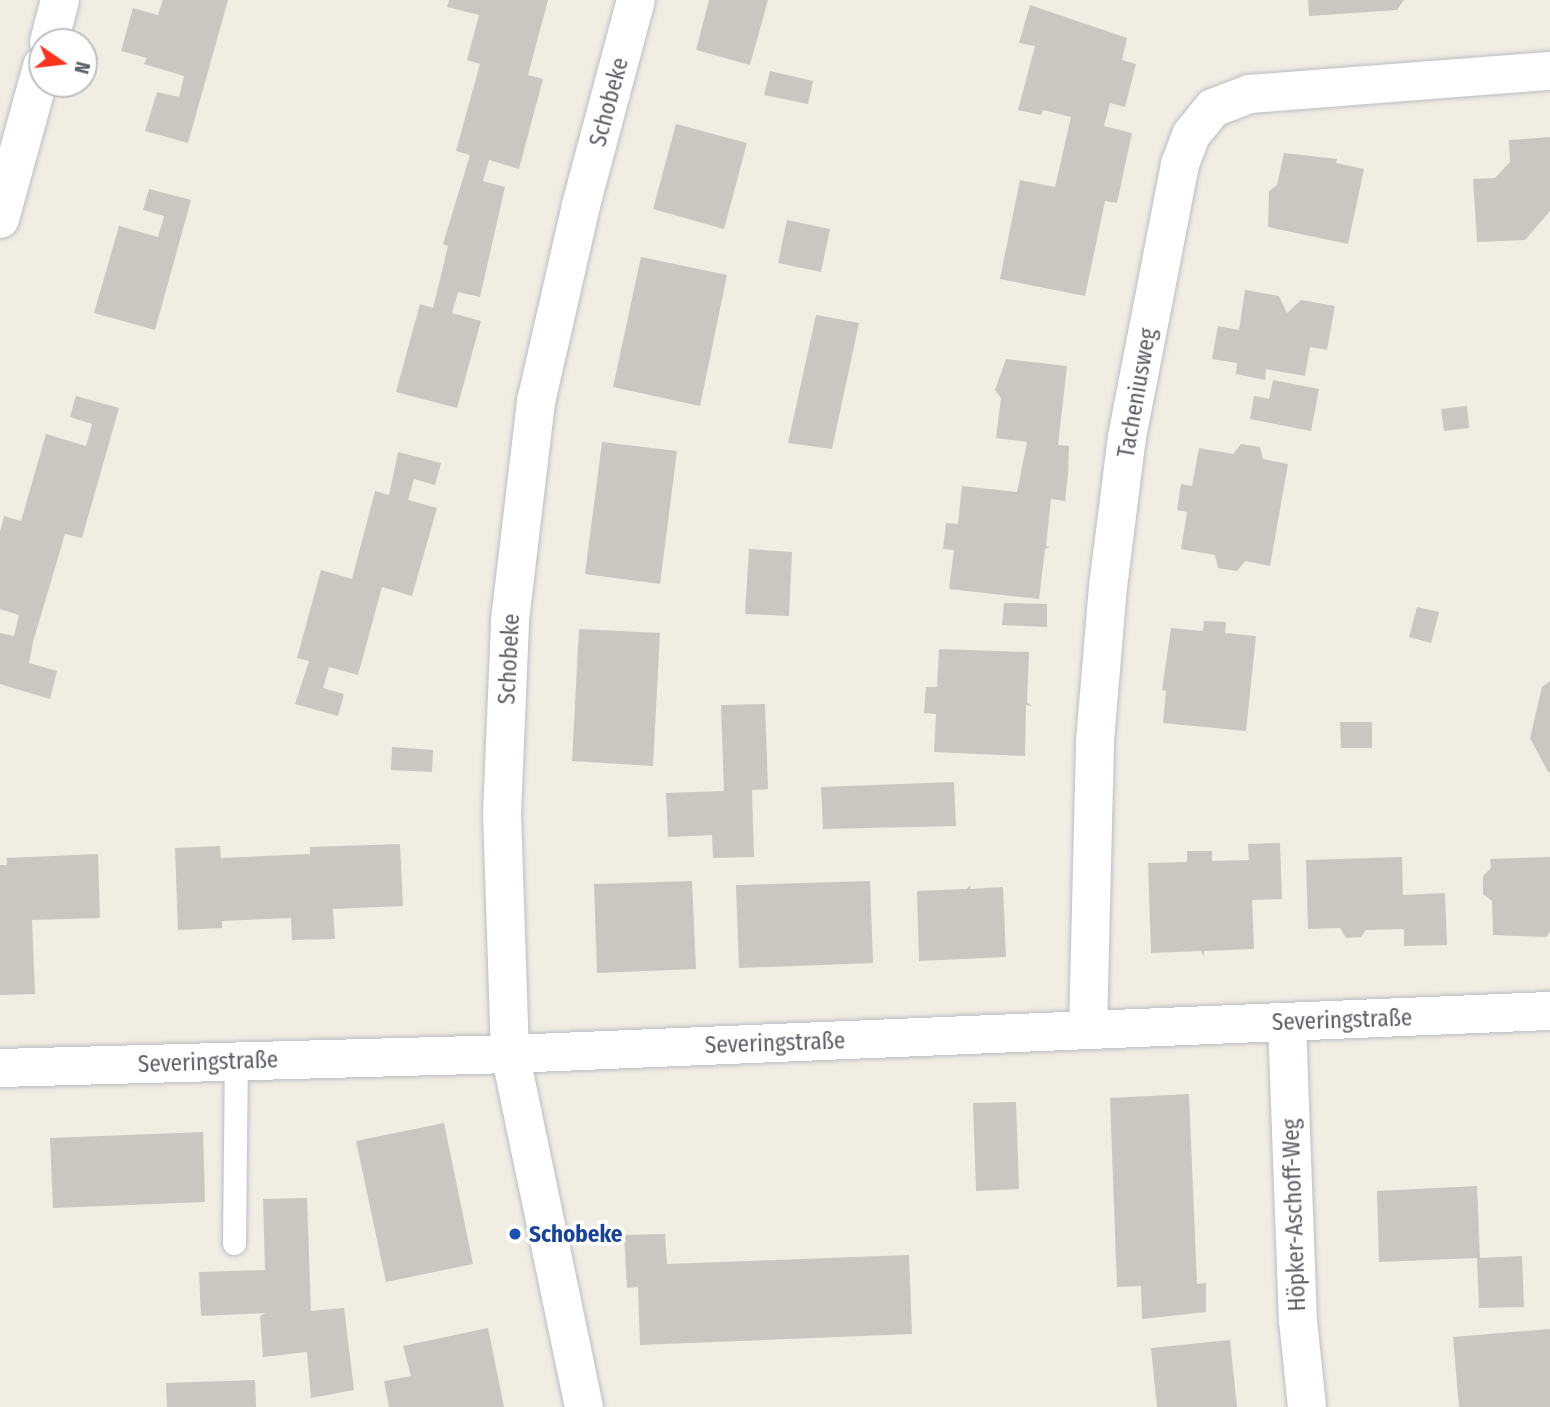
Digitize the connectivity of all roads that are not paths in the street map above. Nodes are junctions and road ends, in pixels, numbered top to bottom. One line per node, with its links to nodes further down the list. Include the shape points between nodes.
1 (60, 0): 3 (street)
2 (636, 0): 10 (street, Schobeke, via 581,205 536,402 513,593 502,814)
3 (53, 28)
4 (1550, 71): 9 (street, Tacheniusweg, via 1249,94 1213,108 1191,135 1180,164 1127,437 1108,587 1095,741)
5 (33, 98): 6 (street)
6 (0, 219)
7 (1550, 1012): 8 (street, Severingstraße)
8 (1287, 1022): 9 (street, Severingstraße); 15 (street, Höpker-Aschoff-Weg, via 1298,1320)
9 (1088, 1030): 10 (street, Severingstraße)
10 (510, 1054): 11 (street, Severingstraße); 14 (street, Schobeke)
11 (236, 1062): 12 (street, Severingstraße); 13 (lane)
12 (0, 1068)
13 (234, 1242)
14 (584, 1407)
15 (1307, 1407)

